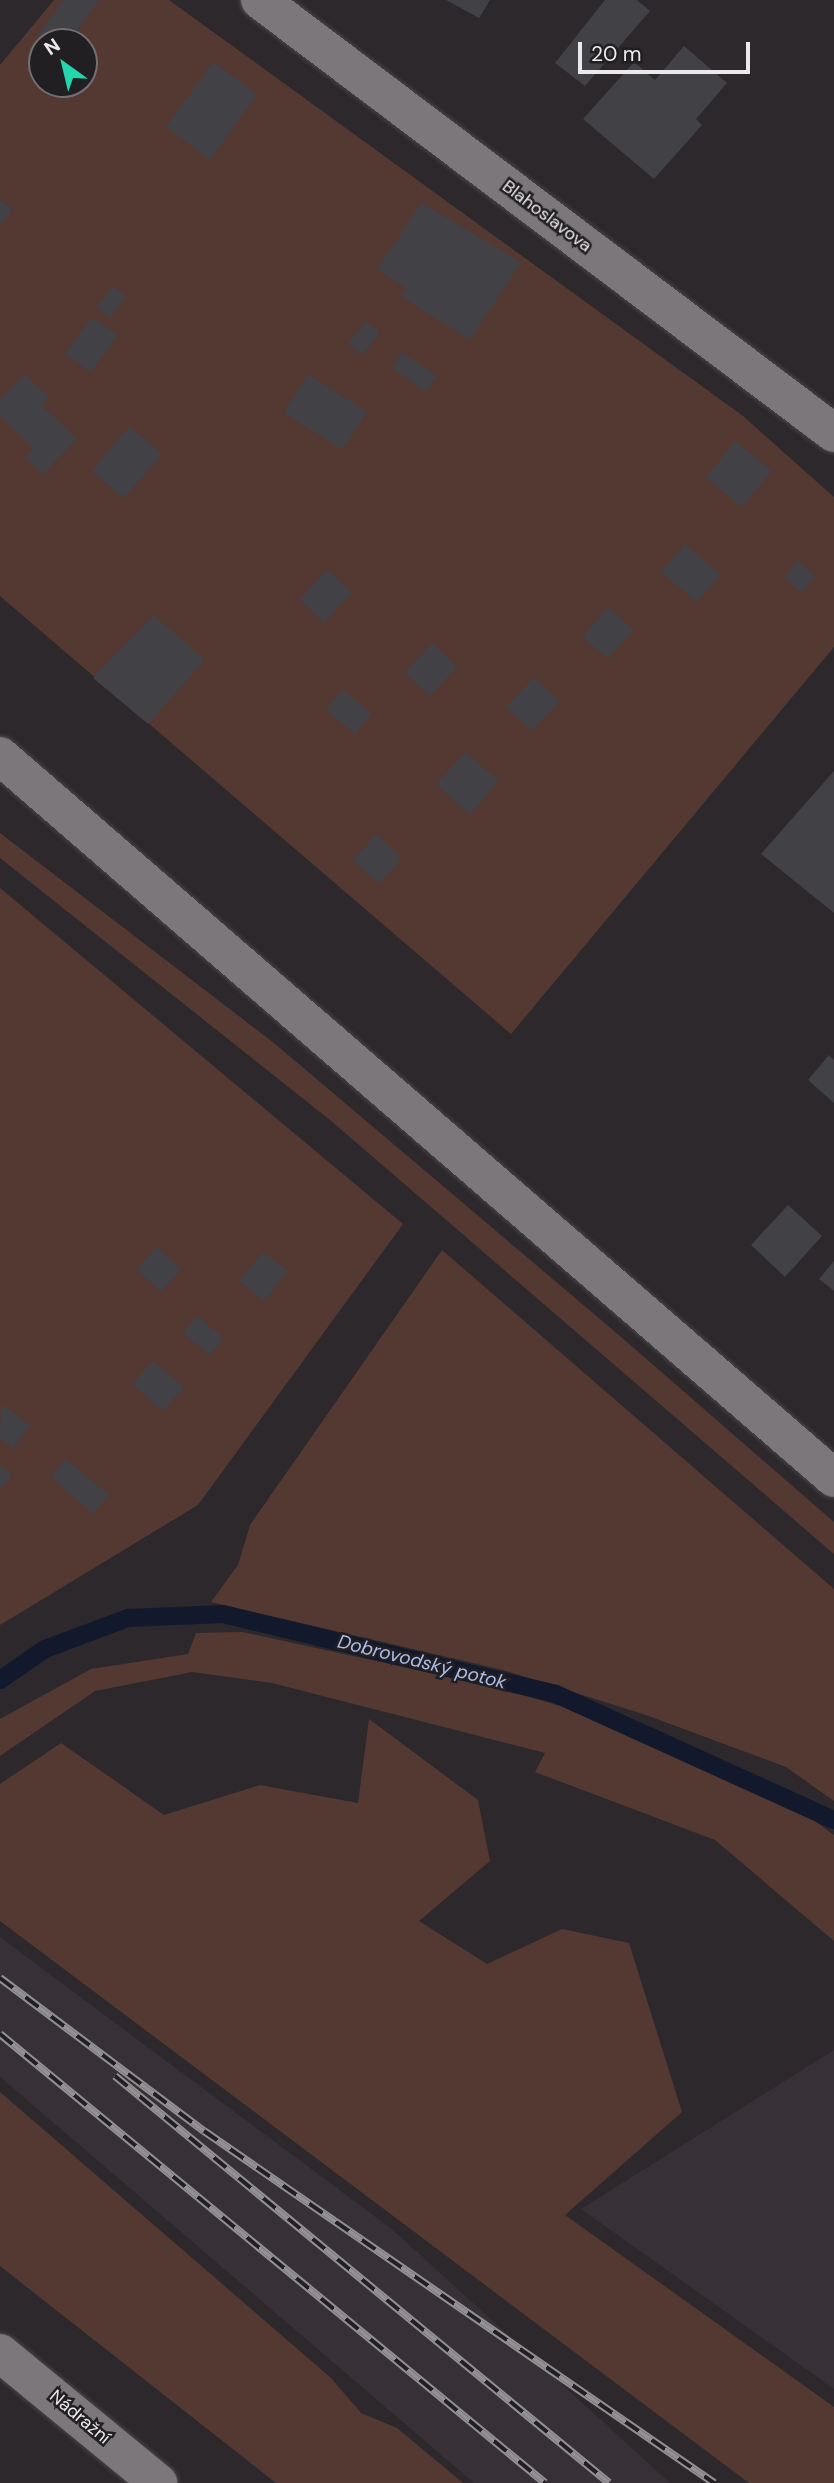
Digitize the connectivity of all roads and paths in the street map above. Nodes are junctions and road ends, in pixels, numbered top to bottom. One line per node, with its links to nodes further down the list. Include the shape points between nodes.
1 (260, 0): 2 (main road, Blahoslavova)
2 (834, 433)
3 (0, 756): 4 (main road)
4 (834, 1478)
5 (0, 2353): 6 (main road, Nádražní)
6 (158, 2483)

